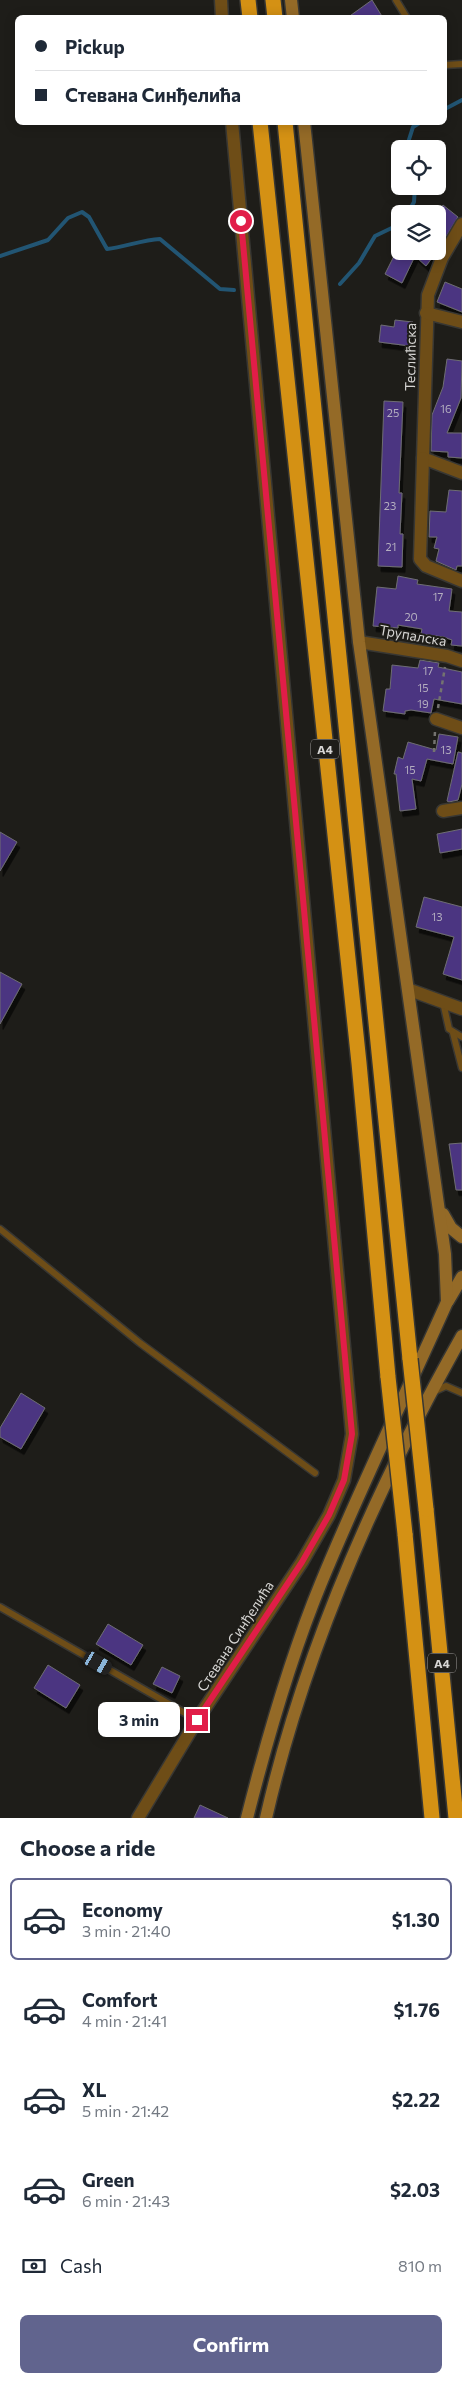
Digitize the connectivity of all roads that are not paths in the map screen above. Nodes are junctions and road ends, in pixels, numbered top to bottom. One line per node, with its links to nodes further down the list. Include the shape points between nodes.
1 (221, 0): 6 (street)
2 (248, 0): 7 (highway)
3 (273, 0): 8 (highway)
4 (291, 0): 9 (main road)
5 (396, 0): 10 (lane)
6 (222, 15)
7 (250, 15)
8 (274, 15)
9 (293, 15)
10 (405, 15)
11 (462, 64): 12 (lane)
12 (447, 65)
13 (232, 125): 45 (street, Стевана Синђелића, via 352,1434 339,1494 302,1562)
14 (260, 125): 49 (highway, A4, bridge, via 359,1063)
15 (285, 125): 50 (highway, A4, bridge)
16 (304, 125): 23 (main road)
17 (462, 224): 18 (street, Теслићска, via 432,280)
18 (426, 313): 19 (street); 20 (street, Теслићска)
19 (462, 322)
20 (423, 458): 21 (street); 22 (street, Теслићска, via 420,559 426,566)
21 (462, 473)
22 (462, 581)
23 (359, 642): 24 (street, Трупалска); 29 (main road)
24 (462, 661)
25 (436, 719): 26 (street)
26 (462, 728)
27 (462, 808): 28 (street)
28 (443, 811)
29 (410, 990): 30 (street); 35 (main road)
30 (443, 1001): 31 (street); 32 (lane, via 446,1022)
31 (462, 1008)
32 (453, 1033): 33 (lane); 34 (lane)
33 (462, 1037)
34 (462, 1068)
35 (437, 1200): 37 (main road, via 451,1228); 39 (main road, via 445,1254)
36 (0, 1229): 43 (lane, via 140,1343)
37 (462, 1236)
38 (462, 1277): 39 (main road)
39 (447, 1302): 47 (main road, via 320,1584 296,1648)
40 (462, 1336): 42 (main road)
41 (462, 1393): 42 (lane, via 446,1386)
42 (428, 1396): 48 (main road, via 357,1546 328,1621 286,1743)
43 (315, 1473)
44 (0, 1607): 45 (lane)
45 (197, 1720): 46 (street, Стевана Синђелића)
46 (138, 1818)
47 (247, 1818)
48 (266, 1818)
49 (432, 1818)
50 (456, 1818)

